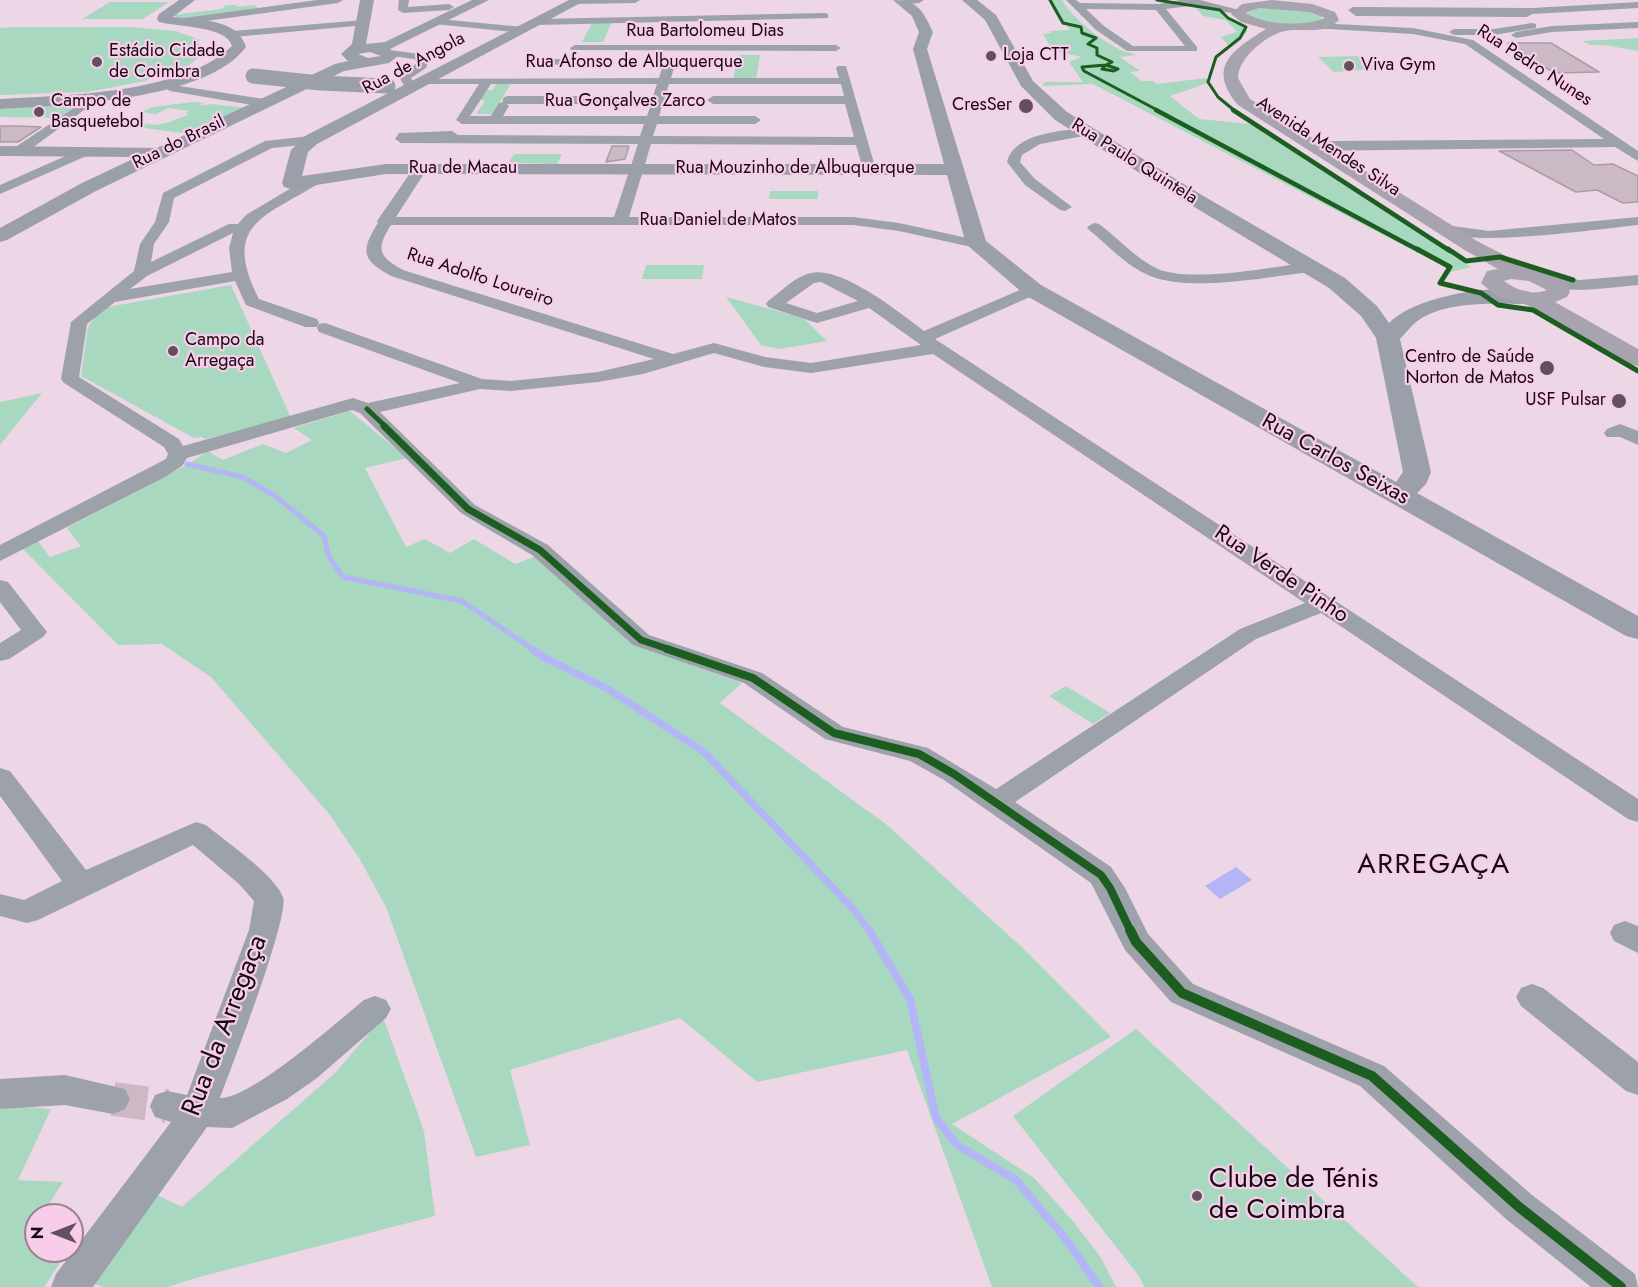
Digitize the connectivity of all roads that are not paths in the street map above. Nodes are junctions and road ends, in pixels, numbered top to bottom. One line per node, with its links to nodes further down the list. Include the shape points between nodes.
1 (188, 0): 34 (street, via 164,17)
2 (482, 0): 23 (street, Rua do Brasil)
3 (635, 0): 10 (street)
4 (816, 0): 29 (street)
5 (919, 0): 11 (street)
6 (969, 0): 82 (street, Rua Paulo Quintela, via 994,21 1034,91)
7 (1171, 0): 12 (street)
8 (1414, 0): 24 (street)
9 (1594, 0): 22 (street)
10 (578, 1): 36 (street, Rua de Angola)
11 (902, 1): 96 (street, via 918,14 926,32 920,49)
12 (1191, 2): 21 (street); 27 (street); 27 (street)
13 (1291, 2): 19 (main road); 27 (main road)
14 (1073, 3): 21 (street); 21 (street, via 1131,49 1193,49)
15 (341, 4): 34 (street); 43 (street)
16 (363, 4): 37 (street)
17 (449, 4): 18 (street); 23 (street)
18 (404, 5): 25 (street)
19 (1316, 5): 32 (main road)
20 (1638, 5): 22 (street)
21 (1159, 7)
22 (1611, 7): 26 (street); 30 (street)
23 (465, 9): 35 (street, Rua do Brasil)
24 (1434, 10): 26 (street); 28 (street, via 1353,10)
25 (388, 12)
26 (1527, 12): 28 (street); 45 (street)
27 (1247, 13): 42 (main road); 113 (main road, Avenida Mendes Silva, via 1256,32 1225,57 1218,70 1218,84 1226,96 1477,260)
28 (1356, 14): 41 (street, via 1378,25 1443,32 1494,32)
29 (825, 16): 31 (street); 54 (street)
30 (1638, 17)
31 (683, 20): 33 (street); 52 (street)
32 (1332, 20): 40 (main road); 47 (street, Rua Pedro Nunes)
33 (616, 21): 44 (street); 49 (street)
34 (177, 22): 43 (street)
35 (439, 22): 38 (street); 56 (street, Rua do Brasil)
36 (538, 22): 44 (street); 46 (street, Rua de Angola)
37 (363, 23): 43 (street); 56 (street)
38 (469, 24): 46 (street); 48 (street)
39 (1638, 25): 45 (street)
40 (1316, 26): 42 (main road); 47 (street, Rua Pedro Nunes)
41 (1532, 26)
42 (1285, 27): 86 (main road, Avenida Mendes Silva, via 1272,30 1241,54 1232,64 1230,78 1245,102)
43 (230, 28): 58 (street, via 239,47 228,60)
44 (585, 29): 51 (street)
45 (1557, 29): 50 (street)
46 (523, 30): 68 (street, Rua de Angola)
47 (1400, 31): 50 (street, Rua Pedro Nunes)
48 (447, 37)
49 (607, 40): 51 (street, Rua Bartolomeu Dias); 52 (street, Rua Bartolomeu Dias)
50 (1470, 42): 87 (street, Rua Pedro Nunes)
51 (575, 48): 57 (street, via 570,64)
52 (674, 48): 53 (street, Rua Bartolomeu Dias); 65 (street, via 663,64)
53 (736, 48): 54 (street, Rua Bartolomeu Dias, via 763,53); 59 (street)
54 (836, 48): 66 (street, via 835,64)
55 (389, 53): 56 (street, Rua do Brasil, via 390,57 384,60); 68 (street, via 417,56 424,61 405,77)
56 (359, 54): 74 (street, Rua do Brasil)
57 (533, 62)
58 (216, 66): 60 (street); 61 (street)
59 (732, 72): 62 (street, Rua Afonso de Albuquerque); 65 (street, Rua Afonso de Albuquerque)
60 (196, 74): 61 (street); 67 (street)
61 (243, 74): 68 (street, bridge, via 320,83)
62 (760, 77): 66 (street, Rua Afonso de Albuquerque); 80 (street)
63 (488, 81): 64 (street, Rua Afonso de Albuquerque); 68 (street, Rua Afonso de Albuquerque); 77 (street)
64 (518, 81): 65 (street, Rua Afonso de Albuquerque); 70 (street)
65 (663, 81): 71 (street)
66 (845, 81): 73 (street)
67 (164, 84): 69 (street); 74 (street)
68 (418, 85): 83 (street, Rua de Angola)
69 (95, 97): 75 (street); 89 (street)
70 (507, 100): 71 (street); 78 (street)
71 (658, 100): 79 (street)
72 (713, 100): 80 (street)
73 (850, 100): 80 (street); 85 (street)
74 (264, 103): 91 (street, Rua do Brasil)
75 (0, 104)
76 (777, 111): 80 (street)
77 (462, 120): 78 (street, Rua Gonçalves Zarco); 84 (street, via 450,138)
78 (495, 120): 79 (street, Rua Gonçalves Zarco)
79 (652, 120): 80 (street, Rua Gonçalves Zarco); 84 (street)
80 (755, 120): 81 (street); 84 (street); 85 (street)
81 (776, 128)
82 (1085, 132): 99 (street, via 1035,141 1015,155 1019,172); 108 (street, Rua Paulo Quintela)
83 (311, 141): 98 (street, via 300,150); 109 (street, via 269,144 168,196 162,222 147,244)
84 (645, 141): 94 (street)
85 (860, 141): 95 (street)
86 (1309, 143): 87 (street); 106 (main road, Avenida Mendes Silva, via 1445,229)
87 (1618, 143): 92 (street, Rua Pedro Nunes)
88 (0, 151): 89 (street)
89 (19, 151): 90 (street)
90 (86, 151): 91 (street); 97 (street)
91 (161, 152): 105 (street, Rua do Brasil)
92 (1638, 157)
93 (420, 169): 94 (street, Rua de Macau); 98 (street, Rua de Macau, via 365,170); 100 (street, Rua Adolfo Loureiro)
94 (636, 169): 95 (street, Rua Mouzinho de Albuquerque); 101 (street)
95 (869, 170): 96 (street, Rua Mouzinho de Albuquerque)
96 (954, 170): 107 (street)
97 (0, 190)
98 (289, 190): 104 (street)
99 (1065, 207)
100 (384, 221): 101 (street, Rua Daniel de Matos); 126 (street, Rua Adolfo Loureiro, via 374,240 374,254 381,264 397,273)
101 (620, 221): 107 (street, Rua Daniel de Matos, via 853,222 899,227)
102 (1638, 221): 106 (street)
103 (1094, 226): 108 (street, via 1150,270 1164,275 1211,277)
104 (238, 229): 109 (street); 111 (street)
105 (4, 230)
106 (1479, 240): 110 (main road, Avenida Mendes Silva)
107 (976, 244): 116 (street, Rua Daniel de Matos)
108 (1310, 267): 114 (street, Rua Paulo Quintela)
109 (141, 273): 118 (street)
110 (1522, 273): 113 (main road, Avenida Mendes Silva); 115 (main road, Avenida Mendes Silva)
111 (239, 276): 118 (street); 127 (street, via 252,302)
112 (1638, 279): 115 (street)
113 (1494, 280): 117 (main road, Avenida Mendes Silva, via 1503,291); 120 (street, via 1455,298)
114 (1337, 283): 120 (street, Rua Paulo Quintela); 121 (street, Rua Paulo Quintela)
115 (1562, 288): 117 (main road); 124 (main road, Avenida Mendes Silva, via 1579,313)
116 (1033, 290): 123 (street); 132 (street, Rua Carlos Seixas)
117 (1526, 297): 120 (street); 125 (main road, Avenida Mendes Silva)
118 (111, 298): 131 (street, via 79,322 70,379 172,443)
119 (871, 302): 119 (street, Rua Verde Pinho, via 830,277 814,276 774,304 817,318); 123 (street, Rua Verde Pinho)
120 (1402, 308): 121 (street, via 1390,318); 122 (street)
121 (1367, 310): 122 (street, Rua Paulo Quintela)
122 (1388, 338): 132 (street, via 1417,472 1412,484)
123 (930, 343): 126 (street, via 811,368 764,363 714,348); 135 (street, Rua Verde Pinho)
124 (1638, 346)
125 (1638, 358)
126 (674, 360): 127 (street, via 572,381 511,386)
127 (480, 384): 128 (street)
128 (360, 407): 131 (street, via 289,421); 139 (street, via 468,509 540,550 641,640 753,678 834,733 919,754)
129 (1614, 433): 130 (street, via 1620,430)
130 (1638, 439)
131 (178, 454): 133 (street, via 175,462 158,473)
132 (1396, 494): 136 (street, Rua Carlos Seixas)
133 (0, 554)
134 (0, 587): 137 (street, via 35,632)
135 (1323, 604): 139 (street, via 1248,634); 140 (street, Rua Verde Pinho)
136 (1638, 629)
137 (0, 654)
138 (0, 777): 141 (street)
139 (996, 802): 150 (street, via 1101,875 1136,942 1182,993 1372,1076 1519,1207)
140 (1638, 812)
141 (81, 885): 142 (street, via 27,912); 148 (street, Rua da Arregaça, via 196,832 249,876 269,899 264,930)
142 (0, 905)
143 (1532, 997): 145 (street)
144 (375, 1009): 148 (street, via 275,1089 232,1113)
145 (1638, 1082)
146 (0, 1094): 147 (street, via 65,1090)
147 (112, 1098)
148 (182, 1109): 149 (street, Rua da Arregaça)
149 (70, 1287)
150 (1621, 1287)

